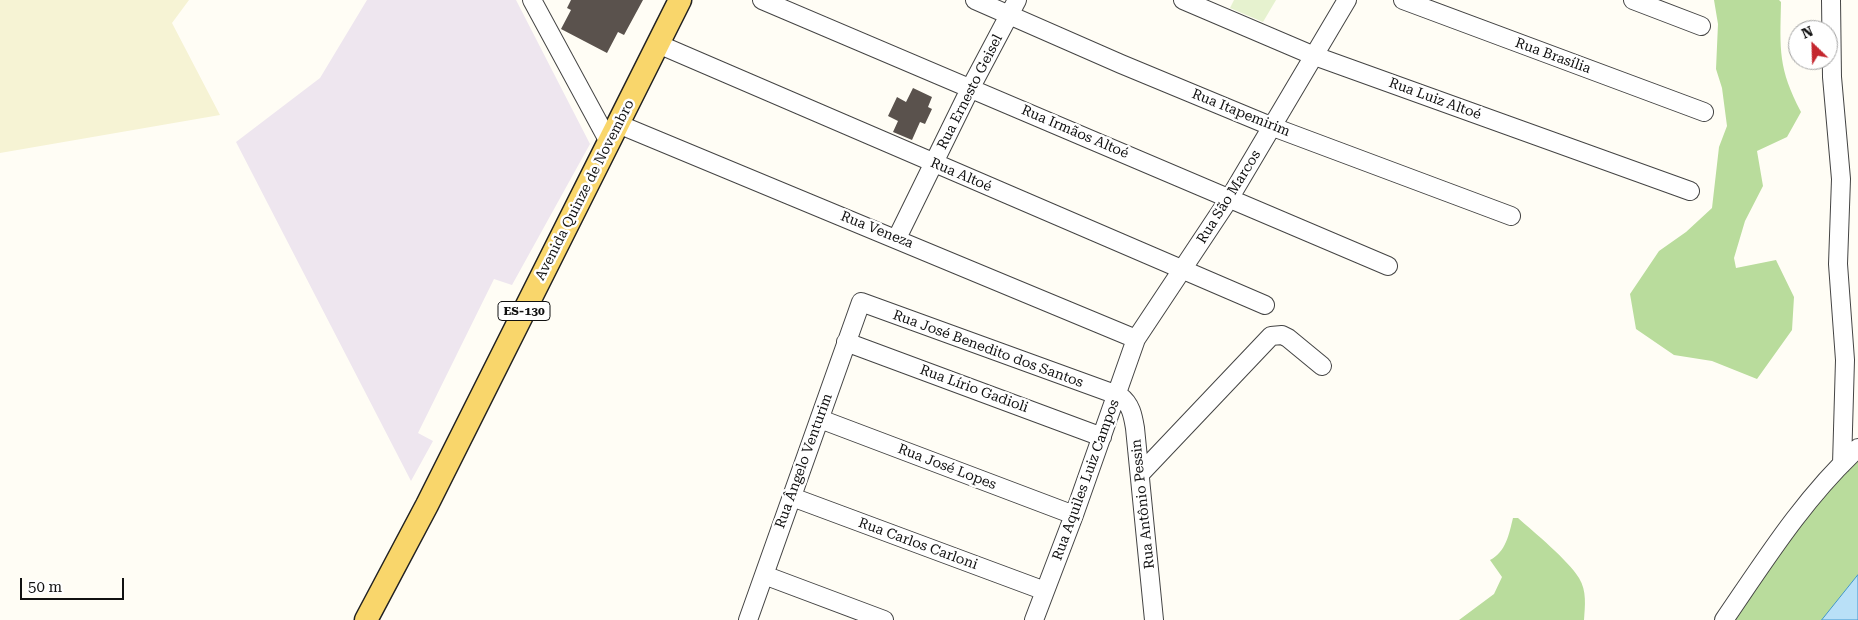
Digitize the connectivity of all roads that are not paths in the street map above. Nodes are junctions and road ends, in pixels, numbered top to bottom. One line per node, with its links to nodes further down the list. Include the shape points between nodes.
1 (532, 0): 17 (street)
2 (680, 0): 12 (main road, Avenida Quinze de Novembro / ES-130)
3 (762, 0): 14 (street, Rua Irmãos Altoé)
4 (975, 0): 10 (street, Rua Itapemirim)
5 (1182, 0): 13 (street, Rua Luiz Altoé)
6 (1347, 0): 13 (street, Rua São Marcos)
7 (1403, 0): 15 (street, Rua Brasília)
8 (1633, 0): 11 (street)
9 (1831, 0): 34 (street, via 1832,77 1841,179 1838,264 1845,360)
10 (1014, 7): 14 (street, Rua Ernesto Geisel); 16 (street, Rua Itapemirim, via 1121,64)
11 (1701, 26)
12 (658, 44): 17 (main road, Avenida Quinze de Novembro / ES-130); 18 (street, Rua Altoé)
13 (1312, 56): 16 (street, Rua São Marcos); 19 (street, Rua Luiz Altoé)
14 (971, 87): 18 (street, Rua Ernesto Geisel); 20 (street, Rua Irmãos Altoé)
15 (1704, 112)
16 (1273, 127): 20 (street, Rua São Marcos); 21 (street, Rua Itapemirim)
17 (613, 133): 22 (street, Rua Veneza); 40 (main road, Avenida Quinze de Novembro / ES-130)
18 (934, 163): 22 (street, Rua Ernesto Geisel); 24 (street, Rua Altoé)
19 (1690, 191)
20 (1229, 199): 23 (street, Rua Irmãos Altoé); 24 (street, Rua São Marcos)
21 (1511, 216)
22 (896, 238): 27 (street, Rua Veneza)
23 (1388, 266)
24 (1183, 270): 26 (street, Rua Altoé); 27 (street, Rua São Marcos)
25 (861, 302): 28 (street, Rua Ângelo Venturim); 30 (street, Rua José Benedito dos Santos)
26 (1265, 305)
27 (1136, 339): 30 (street, Rua Aquiles Luiz Campos)
28 (846, 342): 31 (street, Rua Ângelo Venturim); 32 (street, Rua Lírio Gadioli)
29 (1322, 366): 35 (street, via 1288,338 1271,336)
30 (1116, 395): 32 (street, Rua Aquiles Luiz Campos); 35 (street, Rua Antônio Pessin, via 1126,401 1132,414)
31 (820, 419): 36 (street, Rua Ângelo Venturim); 37 (street, Rua José Lopes)
32 (1102, 437): 37 (street, Rua Aquiles Luiz Campos)
33 (1858, 448): 34 (street)
34 (1842, 464): 45 (street, via 1799,512)
35 (1141, 473): 44 (street, Rua Antônio Pessin)
36 (792, 497): 38 (street, Rua Ângelo Venturim); 39 (street, Rua Carlos Carloni)
37 (1074, 515): 39 (street, Rua Aquiles Luiz Campos)
38 (764, 575): 41 (street, Rua Ângelo Venturim); 42 (street)
39 (1045, 591): 43 (street, Rua Aquiles Luiz Campos)
40 (366, 620)
41 (748, 620)
42 (884, 620)
43 (1034, 620)
44 (1154, 620)
45 (1724, 620)

